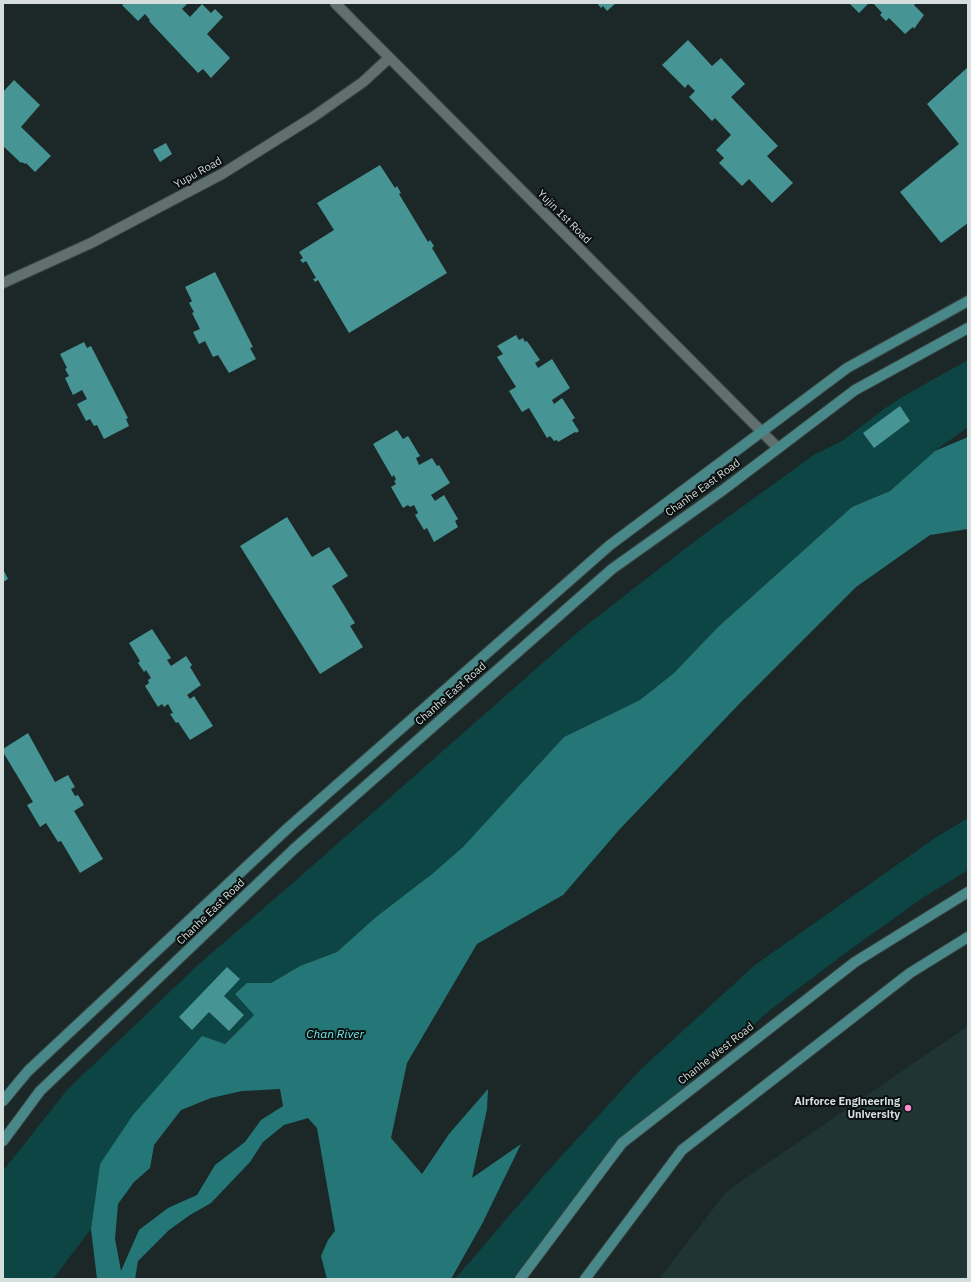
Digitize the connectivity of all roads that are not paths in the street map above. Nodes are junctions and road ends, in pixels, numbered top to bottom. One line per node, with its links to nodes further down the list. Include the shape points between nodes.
1 (335, 3): 2 (street, Yujin 1st Road)
2 (389, 58): 3 (street, Yupu Road, via 363,82 313,117 222,174 92,244); 6 (street, Yujin 1st Road)
3 (3, 283)
4 (968, 301): 6 (main road, Chanhe East Road, via 847,368)
5 (968, 328): 7 (main road, Chanhe East Road, via 855,390)
6 (762, 432): 7 (street, Yujin 1st Road); 10 (main road, Chanhe East Road, via 610,545 301,816 28,1071)
7 (777, 447): 11 (main road, Chanhe East Road, via 723,490 612,569 294,849 40,1091)
8 (968, 892): 12 (main road, Chanhe West Road, via 855,962 622,1143)
9 (968, 937): 13 (main road, via 910,972 682,1150)
10 (3, 1101)
11 (3, 1141)
12 (520, 1279)
13 (585, 1279)

